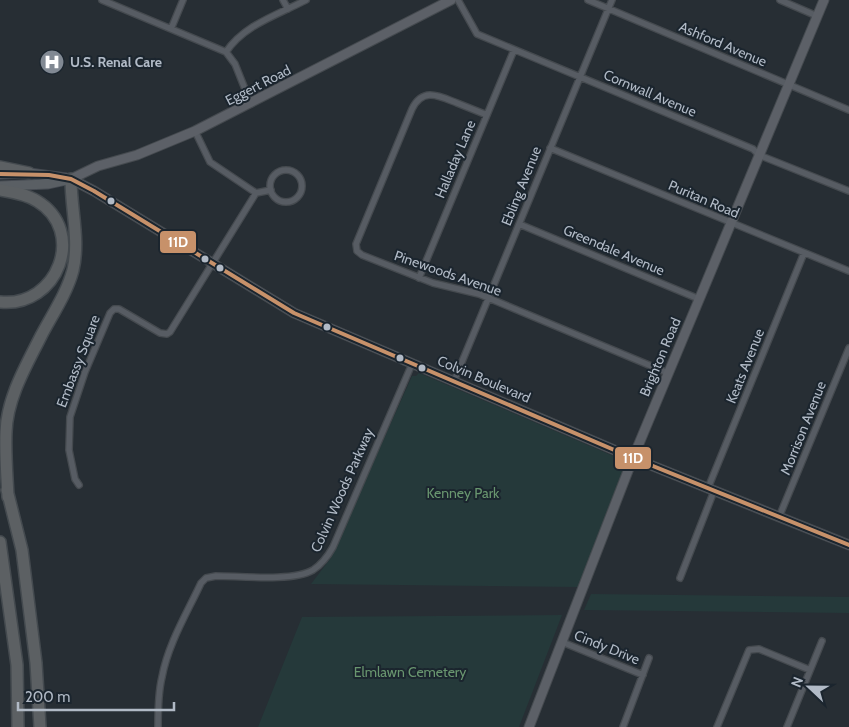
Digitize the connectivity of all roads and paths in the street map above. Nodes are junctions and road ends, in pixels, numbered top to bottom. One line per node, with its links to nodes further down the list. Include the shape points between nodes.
1 (183, 0): 14 (street)
2 (283, 0): 11 (street)
3 (306, 0): 11 (street)
4 (451, 0): 19 (street, Eggert Road)
5 (458, 0): 15 (street, Cornwall Avenue, via 477,34)
6 (588, 0): 12 (street, Ashford Avenue)
7 (612, 0): 12 (street, Ebling Avenue)
8 (780, 0): 13 (street)
9 (824, 0): 13 (street, Brighton Road)
10 (105, 1): 14 (street)
11 (288, 9): 16 (street, via 244,32)
12 (609, 9): 17 (street, Ebling Avenue); 18 (street, Ashford Avenue)
13 (817, 16): 18 (street, Brighton Road)
14 (171, 29): 16 (street)
15 (514, 50): 17 (street, Cornwall Avenue); 21 (street, Halladay Lane)
16 (226, 52): 19 (street, via 235,64)
17 (580, 77): 23 (street, Ebling Avenue); 24 (street, Cornwall Avenue)
18 (788, 86): 20 (street, Ashford Avenue); 24 (street, Brighton Road)
19 (251, 104): 22 (street, Eggert Road)
20 (849, 110)
21 (487, 115): 39 (street, Halladay Lane); 39 (street, Pinewoods Avenue, via 433,94 422,97 412,109 356,248 362,255)
22 (195, 131): 28 (street, Eggert Road); 33 (street, via 210,162)
23 (550, 148): 34 (street, Ebling Avenue); 35 (street, Puritan Road)
24 (760, 155): 32 (street, Cornwall Avenue); 35 (street, Brighton Road)
25 (0, 167): 26 (highway)
26 (29, 173): 27 (main road); 28 (main road)
27 (0, 174)
28 (71, 179): 29 (main road, via 48,184); 37 (street, Colvin Boulevard); 51 (highway, via 76,238 72,272 10,406 6,430)
29 (0, 186)
30 (0, 190): 42 (highway, via 33,199 45,207 60,231 63,250 57,272 41,291 22,301)
31 (271, 190): 31 (street, via 278,199 289,201 299,195 301,183 292,172 281,171 272,178); 33 (street)
32 (849, 191)
33 (256, 193): 37 (street)
34 (519, 224): 40 (street, Ebling Avenue); 41 (street, Greendale Avenue)
35 (731, 224): 36 (street, Puritan Road); 41 (street, Brighton Road)
36 (804, 254): 38 (street, Puritan Road); 50 (street, Keats Avenue)
37 (212, 264): 44 (street, Colvin Boulevard, via 294,313); 49 (street, Embassy Square, via 167,334 120,308 110,313 70,417 69,450)
38 (849, 271)
39 (419, 278): 40 (street, Pinewoods Avenue)
40 (488, 298): 45 (street, Pinewoods Avenue); 46 (street, Ebling Avenue)
41 (699, 299): 45 (street, Brighton Road)
42 (0, 302)
43 (849, 348): 52 (street, Morrison Avenue)
44 (412, 364): 46 (street, Colvin Boulevard); 63 (street, Colvin Woods Parkway, via 333,547 324,561 297,576 216,576 206,578 201,584 166,662)
45 (668, 373): 47 (street, Brighton Road)
46 (454, 381): 47 (street, Colvin Boulevard)
47 (633, 458): 50 (street, Colvin Boulevard); 57 (street, Brighton Road)
48 (0, 462): 51 (highway)
49 (79, 485)
50 (711, 489): 52 (street, Colvin Boulevard); 55 (street, Keats Avenue)
51 (8, 497): 62 (highway, via 22,550 36,662)
52 (779, 517): 54 (street, Colvin Boulevard)
53 (0, 542): 61 (highway, via 17,665)
54 (849, 545)
55 (680, 578)
56 (822, 641): 59 (street)
57 (562, 642): 60 (street, Cindy Drive); 64 (street, Brighton Road)
58 (649, 658): 60 (street)
59 (810, 670): 66 (street, via 755,648 749,650); 67 (street)
60 (643, 675): 65 (street)
61 (18, 727)
62 (40, 727)
63 (158, 727)
64 (529, 727)
65 (622, 727)
66 (717, 727)
67 (787, 727)

